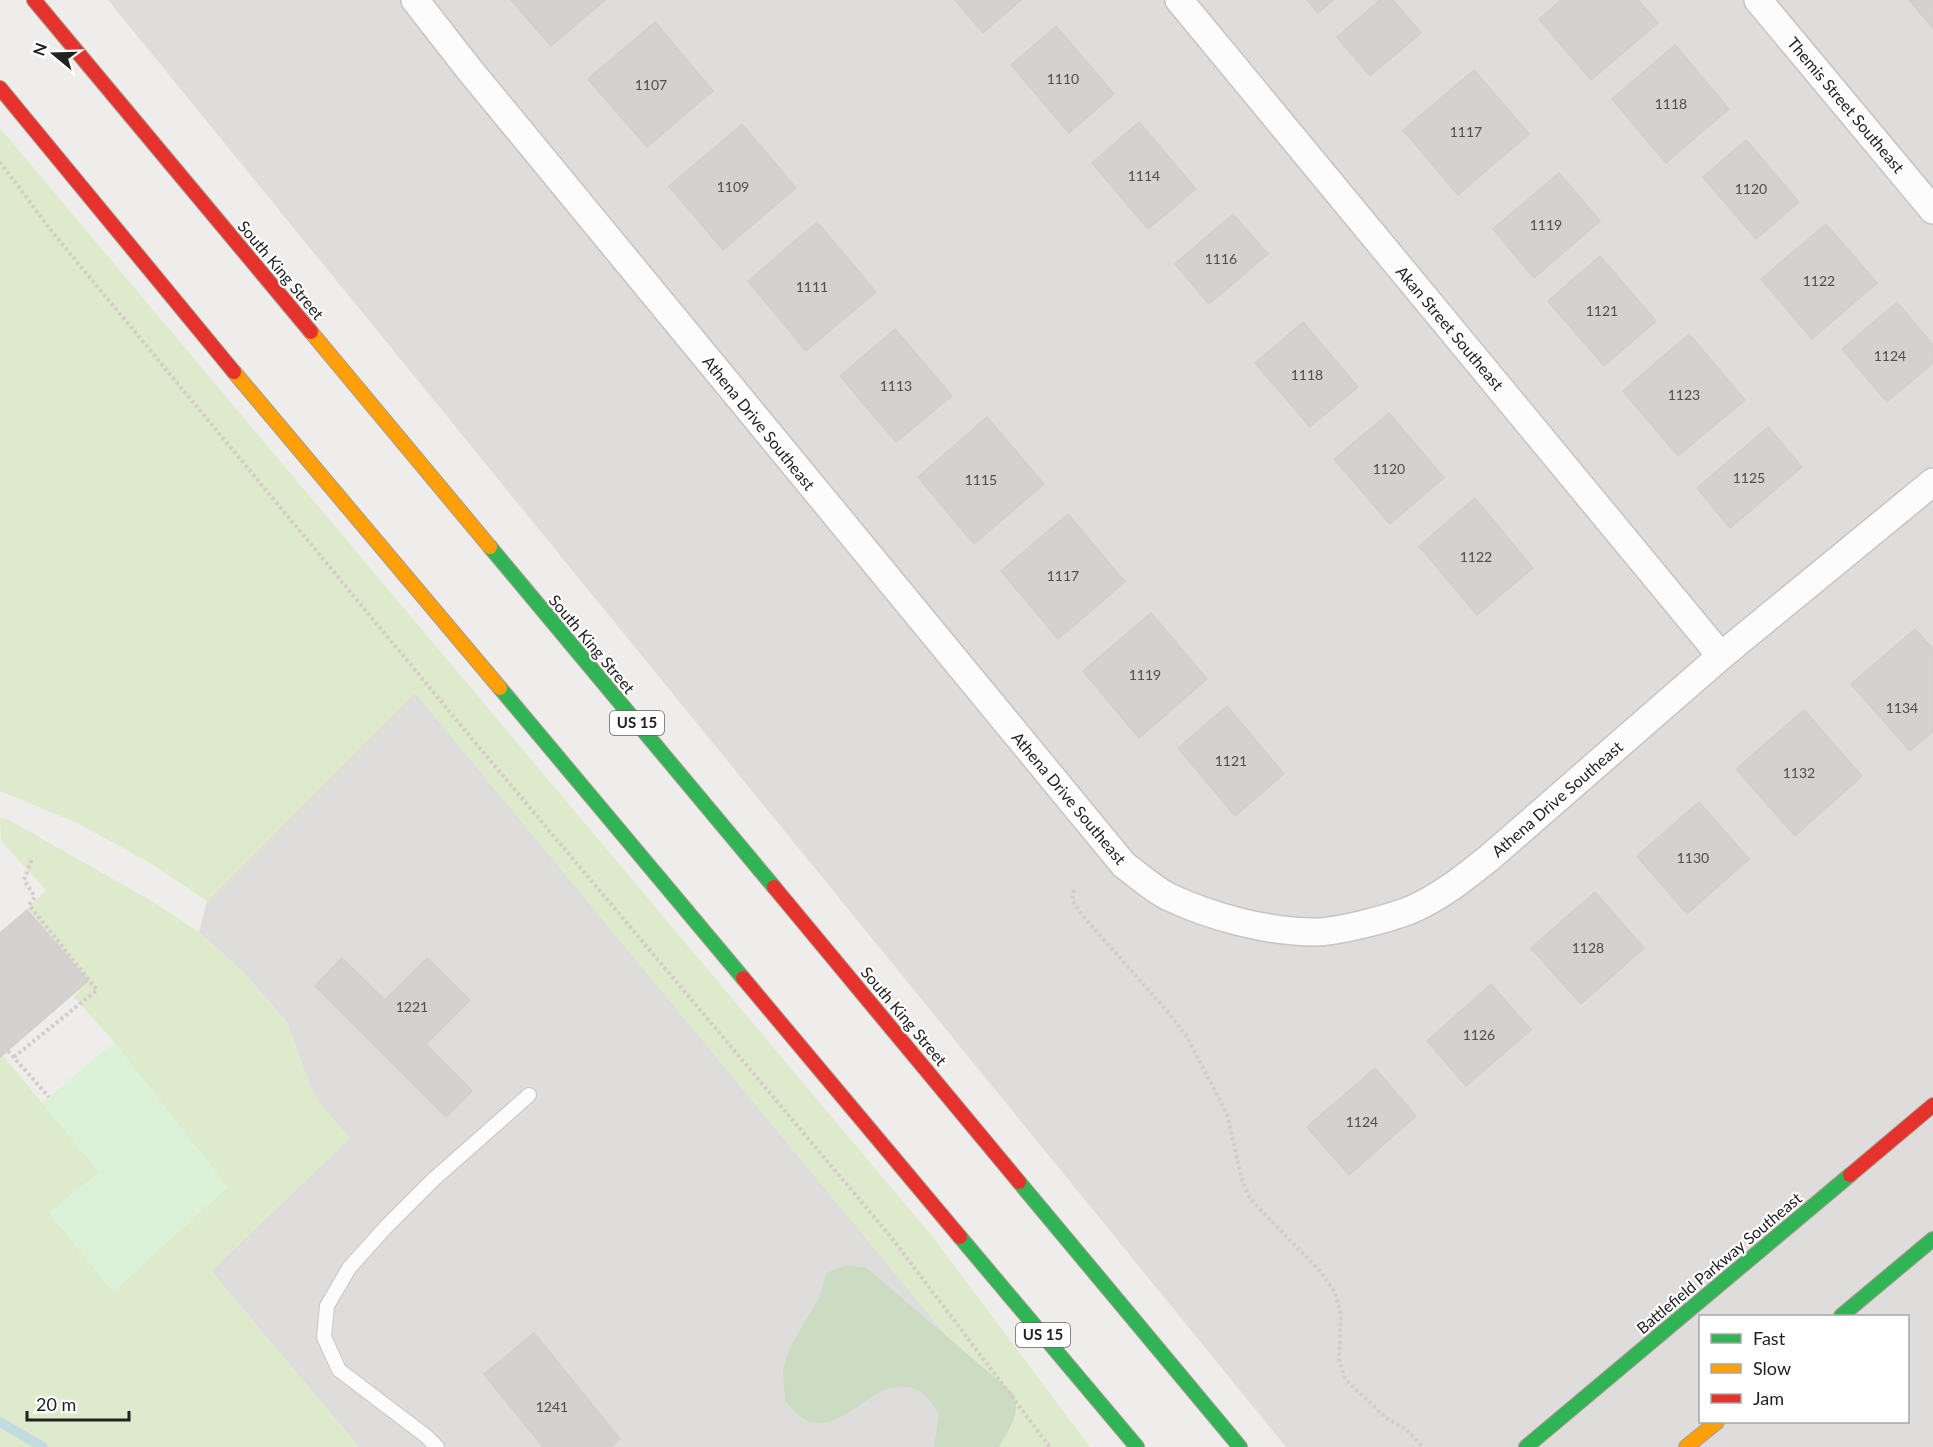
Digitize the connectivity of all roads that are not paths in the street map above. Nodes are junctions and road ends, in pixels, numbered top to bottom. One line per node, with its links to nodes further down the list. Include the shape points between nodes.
1 (34, 0): 16 (main road, South King Street / US 15)
2 (415, 0): 8 (street, Athena Drive Southeast, via 1085,819 1124,865 1167,896 1212,914 1258,926 1316,932 1410,910 1454,885 1489,858)
3 (1179, 0): 8 (street, Akan Street Southeast)
4 (1758, 0): 6 (street, Themis Street Southeast)
5 (0, 88): 15 (main road, US 15)
6 (1933, 210)
7 (1933, 482): 8 (street, Athena Drive Southeast)
8 (1721, 656)
9 (529, 1095): 14 (lane, via 386,1227 349,1268 327,1306 324,1337 339,1370)
10 (1933, 1105): 17 (main road, Battlefield Parkway Southeast)
11 (1933, 1239): 12 (main road)
12 (1843, 1315)
13 (1716, 1423): 18 (main road)
14 (437, 1447)
15 (1137, 1447)
16 (1240, 1447)
17 (1526, 1447)
18 (1686, 1447)

